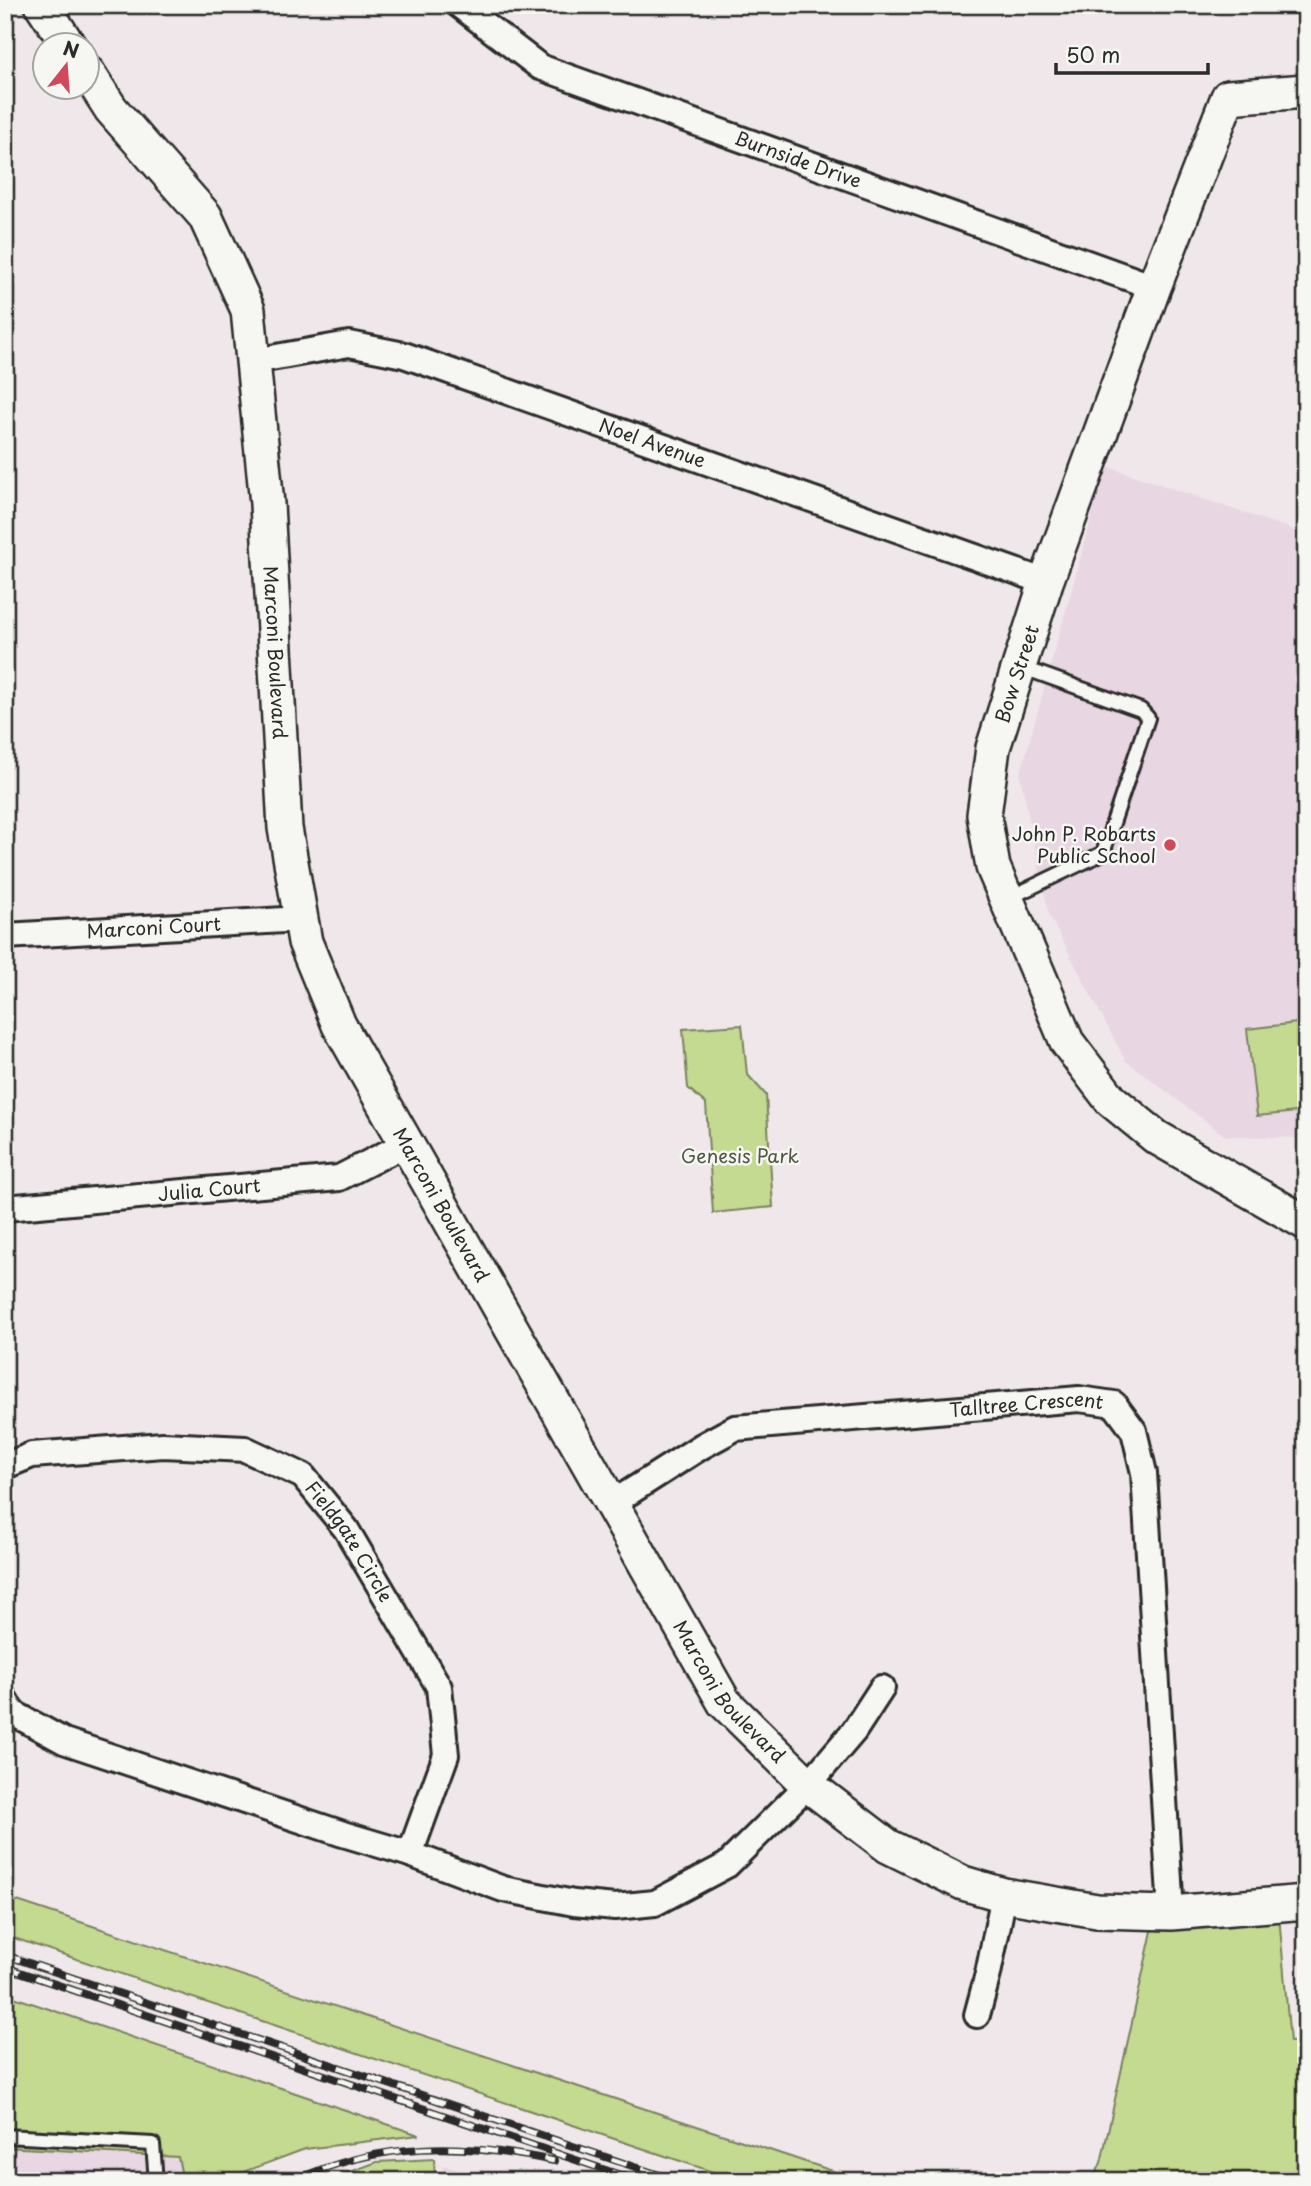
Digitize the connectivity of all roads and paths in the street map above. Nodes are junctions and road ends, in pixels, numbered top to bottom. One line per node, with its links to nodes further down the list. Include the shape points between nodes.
1 (42, 5): 3 (street)
2 (458, 5): 6 (street, Burnside Drive, via 540,67)
3 (60, 32)
4 (1306, 91): 6 (street, Bow Street, via 1228,97)
5 (102, 95): 7 (street, Marconi Boulevard, via 205,216 248,310)
6 (1154, 287): 8 (street, Bow Street)
7 (254, 361): 8 (street, Noel Avenue, via 349,344 404,355); 11 (street, Marconi Boulevard, via 285,828)
8 (1046, 582): 9 (street, Bow Street)
9 (1019, 666): 10 (street, Bow Street, via 993,748 984,815 993,867); 10 (lane, via 1141,710 1149,718 1102,853)
10 (1007, 900): 15 (street, Bow Street, via 1067,1042 1111,1100 1156,1137)
11 (301, 919): 12 (street, Marconi Court); 13 (street, Marconi Boulevard, via 305,942 338,1025)
12 (5, 936)
13 (405, 1144): 14 (street, Julia Court, via 339,1178); 17 (street, Marconi Boulevard)
14 (5, 1208)
15 (1306, 1223)
16 (5, 1466): 21 (street, Fieldgate Circle, via 32,1455 163,1445 245,1449 303,1476 346,1529 439,1687 446,1755)
17 (611, 1504): 20 (street, Marconi Boulevard, via 723,1702); 24 (street, Talltree Crescent, via 735,1428 1079,1399 1114,1404 1134,1431 1144,1473)
18 (882, 1688): 20 (street, via 854,1731)
19 (5, 1700): 21 (street, via 13,1713 64,1741)
20 (808, 1785): 21 (street, via 727,1865 655,1903 574,1903 503,1889); 22 (street, Marconi Boulevard, via 888,1846 963,1883)
21 (410, 1854)
22 (1004, 1895): 24 (street, Marconi Boulevard, via 1097,1911); 25 (street)
23 (1306, 1902): 24 (street, Marconi Boulevard)
24 (1171, 1913)
25 (976, 2015)
26 (5, 2136): 27 (lane, via 153,2144)
27 (156, 2181)

